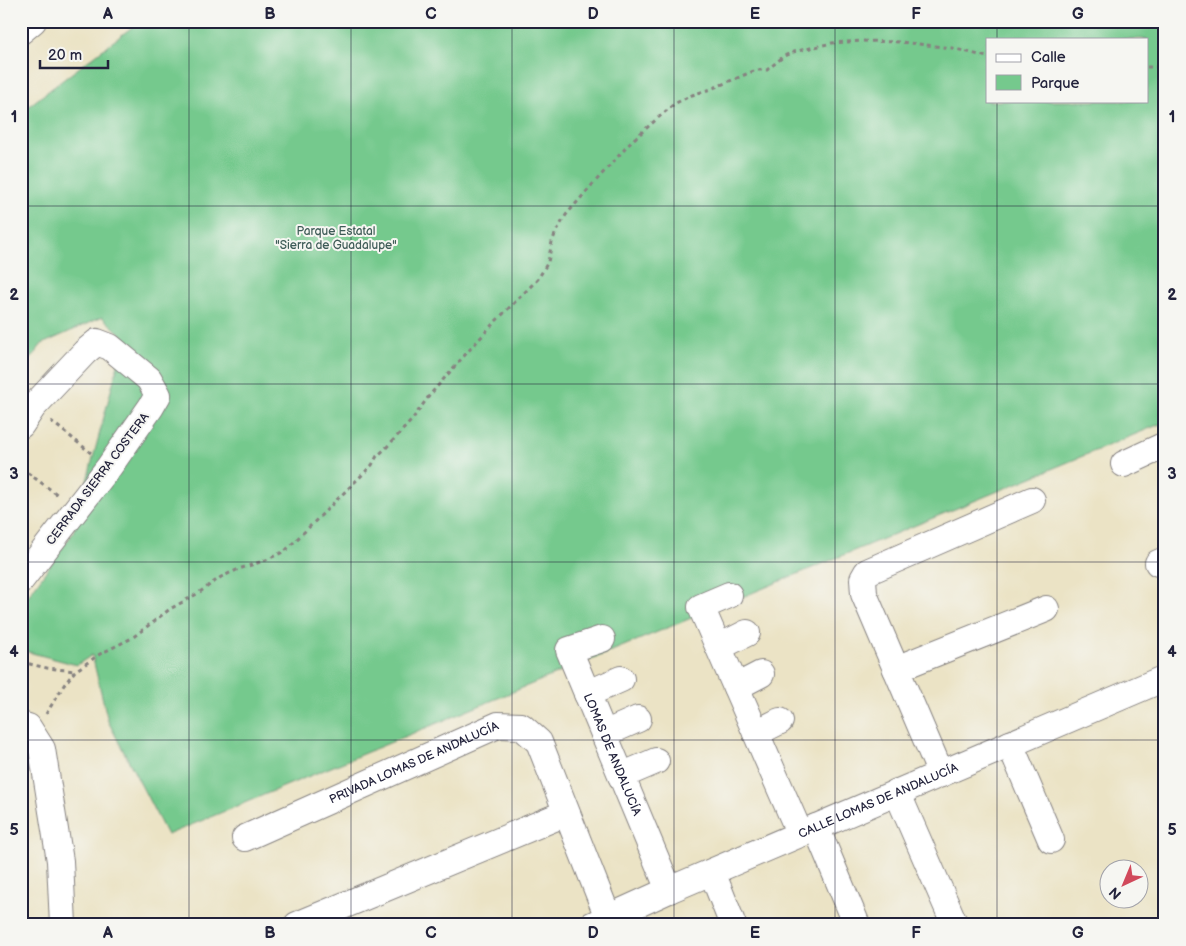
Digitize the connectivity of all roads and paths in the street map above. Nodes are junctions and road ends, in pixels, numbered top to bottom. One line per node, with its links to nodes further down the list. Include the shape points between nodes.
1 (32, 21): 2 (street)
2 (21, 31)
3 (986, 57): 21 (path, via 952,48 901,42 832,43 792,52 767,70 756,70 674,104 634,139 566,216 556,232 548,262 538,279 458,362 372,465 285,551 221,577 132,638)
4 (1148, 67): 5 (path)
5 (1165, 67)
6 (27, 416): 9 (path); 9 (street, CERRADA SIERRA COSTERA, via 97,342 110,347 149,379 158,395)
7 (1165, 445): 8 (street)
8 (1124, 464)
9 (109, 467): 12 (street, CERRADA SIERRA COSTERA)
10 (21, 468): 12 (path)
11 (1032, 500): 20 (street, via 867,572 863,579 864,594)
12 (77, 509): 13 (street, CERRADA SIERRA COSTERA)
13 (21, 580)
14 (729, 595): 18 (street, via 701,607)
15 (1046, 609): 20 (street)
16 (747, 633): 18 (street)
17 (602, 639): 26 (street, LOMAS DE ANDALUCÍA, via 569,650)
18 (719, 647): 25 (street)
19 (21, 662): 21 (path)
20 (896, 669): 34 (street)
21 (75, 671): 29 (path, via 48,711)
22 (760, 674): 25 (street)
23 (1165, 678): 32 (street, CALLE LOMAS DE ANDALUCÍA)
24 (620, 679): 26 (street)
25 (736, 686): 30 (street)
26 (587, 694): 31 (street, LOMAS DE ANDALUCÍA)
27 (638, 719): 31 (street)
28 (780, 720): 30 (street)
29 (28, 730): 44 (street, via 42,749 59,852)
30 (756, 732): 38 (street)
31 (604, 734): 35 (street, LOMAS DE ANDALUCÍA)
32 (1010, 744): 34 (street, CALLE LOMAS DE ANDALUCÍA); 40 (street)
33 (656, 760): 35 (street)
34 (941, 774): 36 (street, CALLE LOMAS DE ANDALUCÍA)
35 (621, 776): 42 (street, LOMAS DE ANDALUCÍA)
36 (897, 792): 38 (street, CALLE LOMAS DE ANDALUCÍA); 48 (street)
37 (566, 813): 39 (street, PRIVADA LOMAS DE ANDALUCÍA, via 539,742 521,726 498,725); 43 (street, PRIVADA LOMAS DE ANDALUCÍA); 45 (street)
38 (808, 831): 41 (street, CALLE LOMAS DE ANDALUCÍA); 47 (street)
39 (245, 838)
40 (1051, 840)
41 (712, 872): 42 (street, CALLE LOMAS DE ANDALUCÍA); 46 (street)
42 (670, 890): 43 (street, CALLE LOMAS DE ANDALUCÍA)
43 (604, 922)
44 (63, 925)
45 (297, 925)
46 (733, 925)
47 (857, 925)
48 (955, 925)

